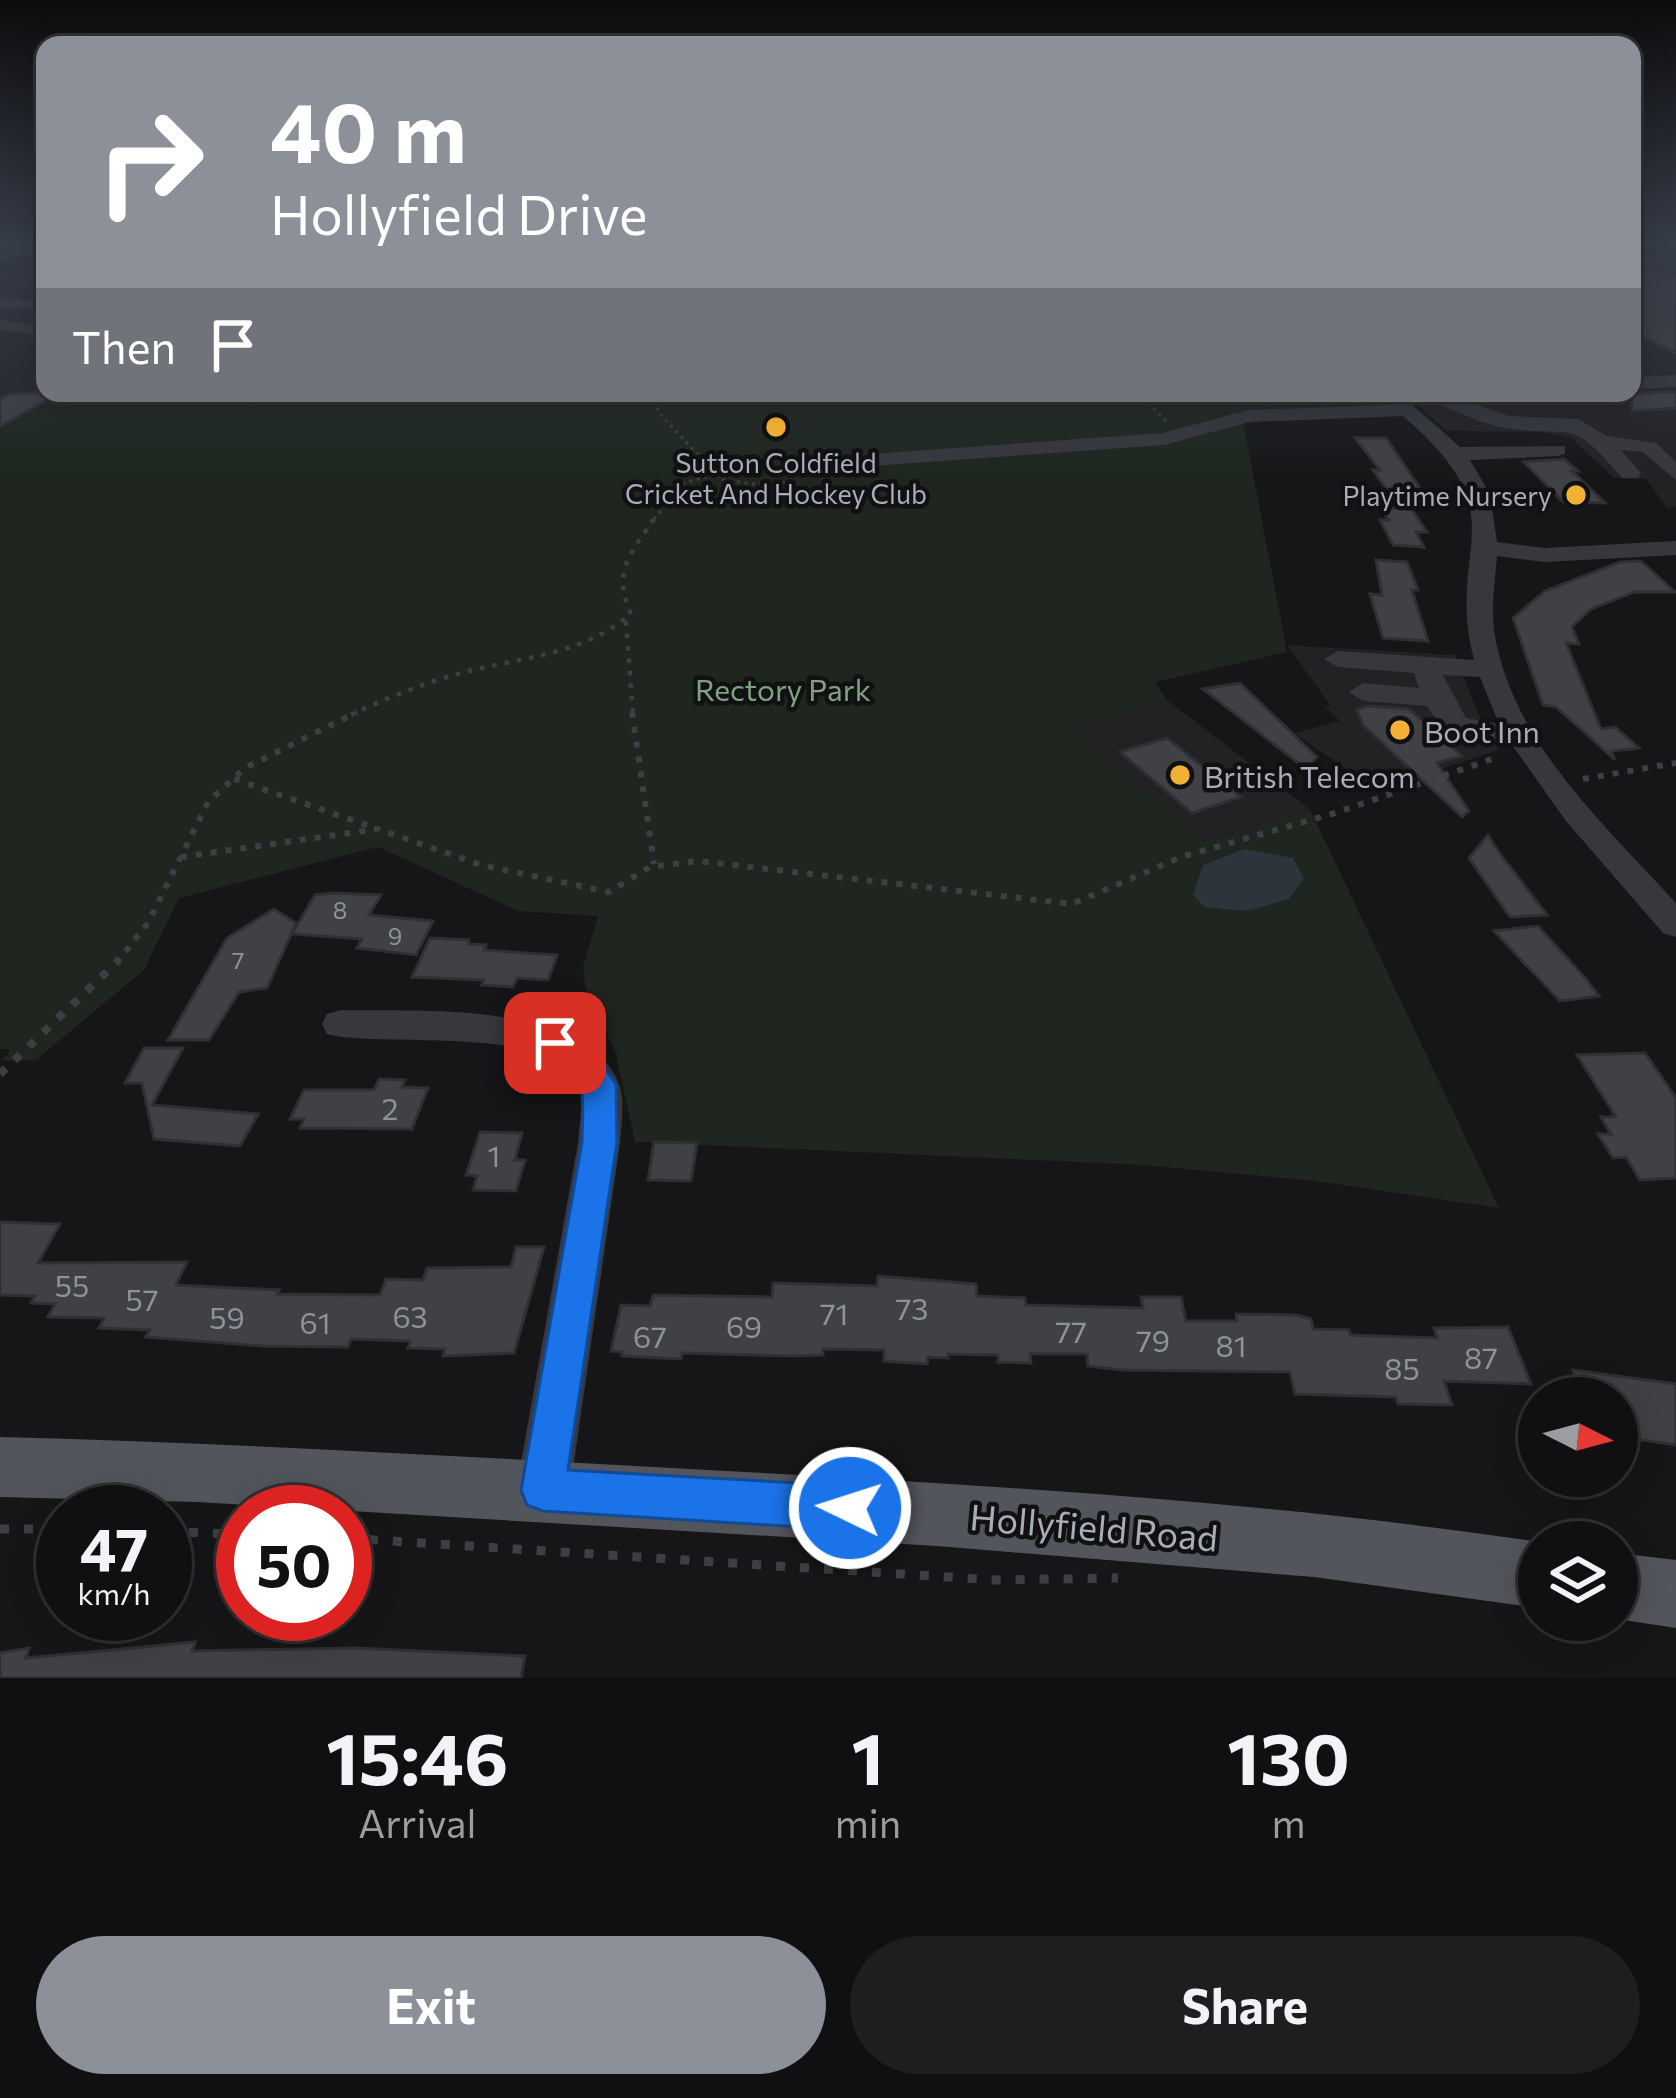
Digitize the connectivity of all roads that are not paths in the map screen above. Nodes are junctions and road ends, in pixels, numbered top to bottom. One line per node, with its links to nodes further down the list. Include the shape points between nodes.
1 (0, 325): 2 (street)
2 (36, 330)
3 (0, 346): 4 (street)
4 (36, 348)
5 (1676, 381): 6 (street)
6 (1641, 383)
7 (1423, 402): 9 (street, via 1507,422 1571,423); 11 (street); 12 (street, via 1239,417 1181,435)
8 (1538, 433): 10 (street)
9 (1602, 441): 14 (street); 15 (street, via 1649,447)
10 (1558, 450): 11 (street); 13 (street)
11 (1453, 454): 16 (street, via 1478,492)
12 (801, 464)
13 (1579, 468)
14 (1630, 473)
15 (1676, 474)
16 (1486, 548): 17 (street, via 1545,555); 20 (street, via 1480,614)
17 (1676, 548)
18 (1338, 659): 19 (street)
19 (1425, 665): 20 (street); 22 (street)
20 (1491, 670): 23 (street)
21 (1364, 692): 22 (street)
22 (1437, 698): 23 (street, via 1444,717 1464,731)
23 (1524, 741): 24 (street)
24 (1676, 925)
25 (340, 1024): 27 (street, via 524,1033 579,1056 599,1084 599,1142)
26 (0, 1467): 27 (main road, Hollyfield Road)
27 (543, 1490): 28 (main road, Hollyfield Road, via 1314,1544)
28 (1518, 1572)
29 (1638, 1589): 30 (main road)
30 (1676, 1594)

